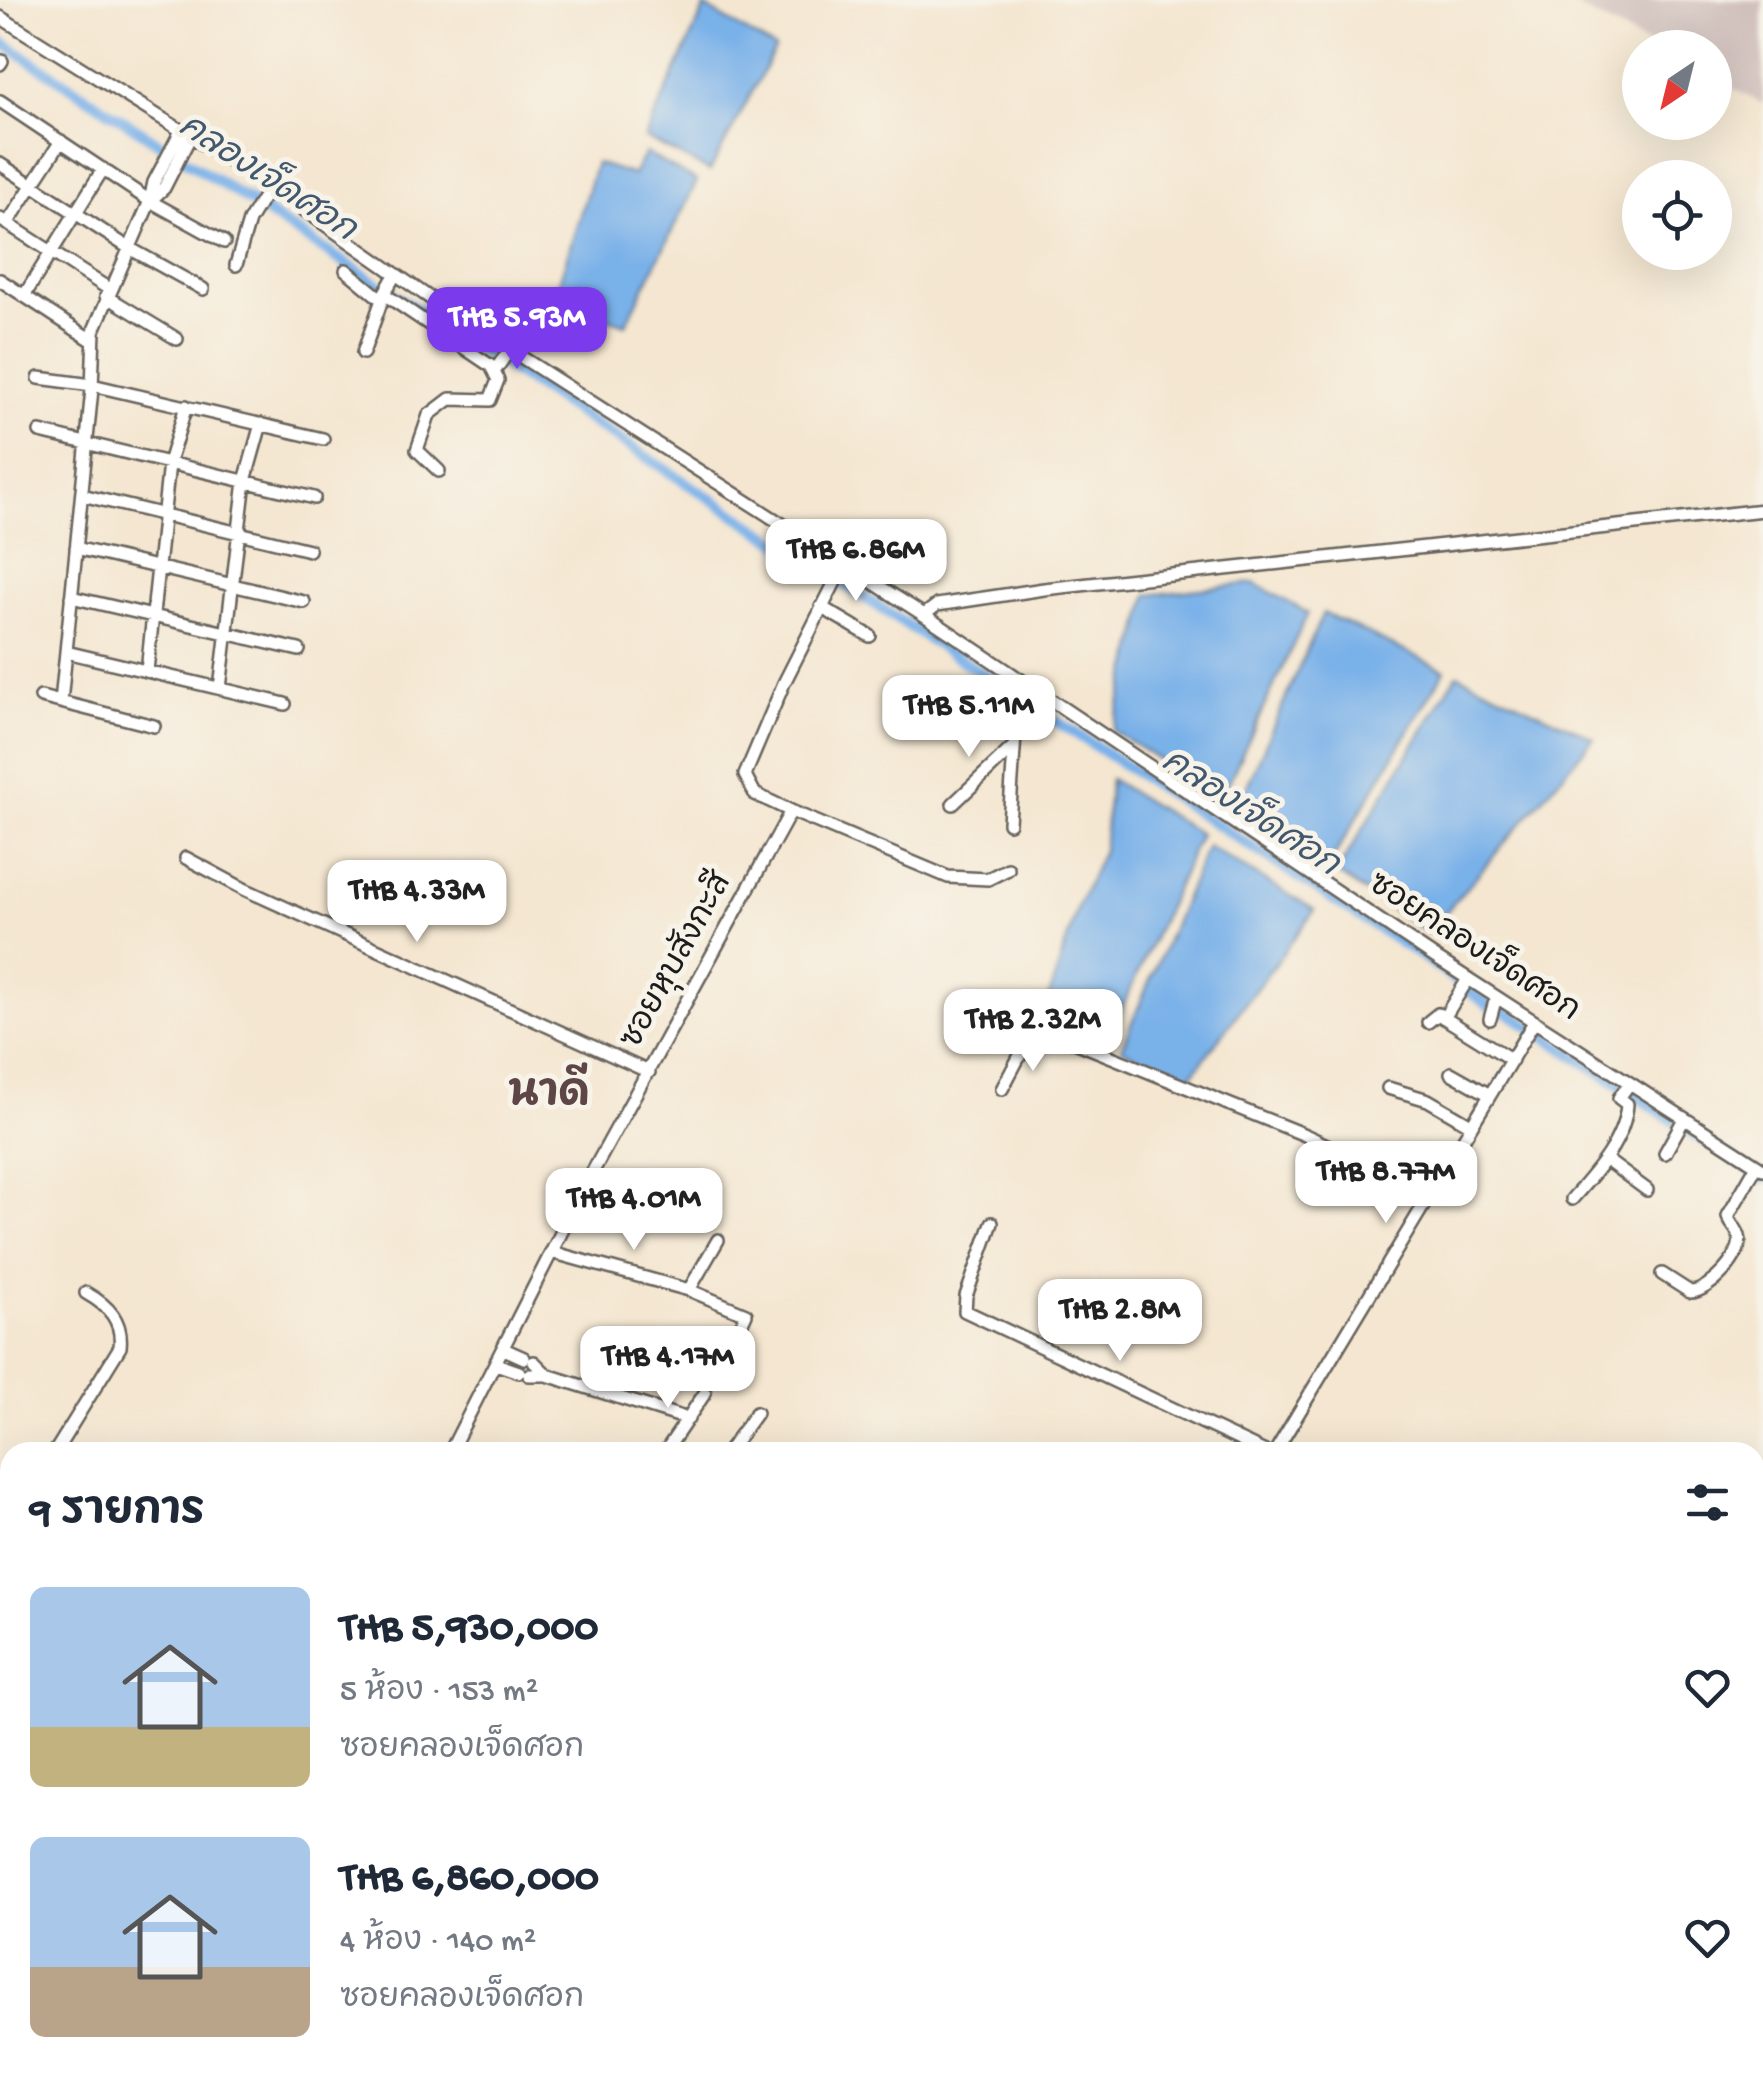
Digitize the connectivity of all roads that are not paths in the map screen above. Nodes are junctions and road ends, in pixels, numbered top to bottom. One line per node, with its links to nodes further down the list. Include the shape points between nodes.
1 (0, 18): 3 (street, ซอยคลองเจ็ดศอก)
2 (0, 101): 4 (street)
3 (184, 139): 8 (street, ซอยคลองเจ็ดศอก); 9 (street)
4 (61, 141): 6 (street); 7 (street)
5 (0, 164): 7 (street)
6 (103, 169): 9 (street); 10 (street)
7 (34, 186): 10 (street); 11 (street)
8 (266, 190): 15 (street); 18 (street, ซอยคลองเจ็ดศอก)
9 (150, 201): 12 (street); 13 (street)
10 (76, 213): 13 (street); 14 (street)
11 (4, 221): 14 (street)
12 (224, 242)
13 (129, 248): 19 (street); 20 (street)
14 (50, 252): 20 (street); 21 (street)
15 (236, 265)
16 (346, 270): 18 (street)
17 (0, 280): 21 (street)
18 (387, 288): 24 (street, ซอยคลองเจ็ดศอก); 25 (street); 26 (street)
19 (203, 290)
20 (107, 292): 22 (street); 23 (street)
21 (24, 296): 23 (street)
22 (177, 339)
23 (93, 341): 28 (street)
24 (509, 350): 26 (street); 45 (street, ซอยคลองเจ็ดศอก)
25 (363, 353)
26 (496, 369): 35 (street, via 490,400 450,399 429,416 418,450)
27 (39, 378): 28 (street)
28 (92, 384): 29 (street); 33 (street)
29 (186, 406): 30 (street); 34 (street)
30 (261, 424): 32 (street); 36 (street)
31 (40, 432): 33 (street)
32 (324, 440)
33 (87, 443): 34 (street); 37 (street)
34 (170, 463): 36 (street); 40 (street)
35 (438, 472)
36 (246, 481): 38 (street); 41 (street)
37 (82, 494): 40 (street); 42 (street)
38 (314, 498)
39 (1763, 510): 50 (street, via 1044,589 938,605)
40 (166, 515): 41 (street); 44 (street)
41 (240, 533): 43 (street); 46 (street)
42 (76, 548): 44 (street); 47 (street)
43 (310, 550)
44 (159, 568): 46 (street); 51 (street)
45 (839, 574): 49 (street); 50 (street, ซอยคลองเจ็ดศอก)
46 (233, 585): 48 (street); 52 (street)
47 (71, 597): 51 (street); 55 (street)
48 (304, 602)
49 (821, 607): 53 (street); 65 (street, via 745,775 755,794)
50 (924, 614): 58 (street, ซอยคลองเจ็ดศอก)
51 (151, 616): 52 (street); 56 (street)
52 (227, 634): 54 (street); 57 (street)
53 (870, 636)
54 (299, 650)
55 (66, 652): 56 (street); 60 (street)
56 (147, 671): 57 (street)
57 (220, 688): 61 (street)
58 (1024, 692): 63 (street); 69 (street, ซอยคลองเจ็ดศอก)
59 (41, 698): 60 (street)
60 (61, 702): 62 (street)
61 (285, 704)
62 (154, 726)
63 (1014, 746): 64 (street); 66 (street)
64 (953, 804)
65 (791, 811): 68 (street, via 948,877 988,879); 74 (street, ซอยหุบสังกะสี)
66 (1009, 823)
67 (186, 858): 74 (street)
68 (1008, 869)
69 (1465, 985): 70 (street); 72 (street, ซอยคลองเจ็ดศอก, via 1493,1007)
70 (1444, 1018): 71 (street, via 1433,1014); 73 (street)
71 (1428, 1022)
72 (1534, 1022): 73 (street); 78 (street, ซอยคลองเจ็ดศอก)
73 (1504, 1056): 79 (street)
74 (642, 1069): 90 (street, ซอยหุบสังกะสี)
75 (1451, 1073): 79 (street)
76 (1002, 1088): 86 (street, via 1040,1028)
77 (1388, 1088): 80 (street)
78 (1626, 1089): 81 (street, ซอยคลองเจ็ดศอก); 83 (street, via 1627,1112)
79 (1482, 1090): 80 (street)
80 (1464, 1120): 86 (street)
81 (1684, 1120): 82 (street); 84 (street, ซอยคลองเจ็ดศอก)
82 (1665, 1152)
83 (1604, 1160): 85 (street); 87 (street)
84 (1758, 1168): 91 (street, via 1728,1216 1738,1247 1713,1284 1690,1292)
85 (1647, 1190)
86 (1430, 1193): 106 (street)
87 (1572, 1199)
88 (992, 1222): 105 (street, via 966,1311)
89 (718, 1240): 92 (street)
90 (551, 1252): 92 (street); 94 (street, ซอยหุบสังกะสี)
91 (1662, 1274)
92 (689, 1290): 97 (street, via 746,1314)
93 (86, 1293): 101 (street, via 112,1312 122,1331 120,1347)
94 (504, 1349): 95 (street, ซอยหุบสังกะสี); 96 (street)
95 (496, 1364): 96 (street); 102 (street, ซอยหุบสังกะสี)
96 (547, 1375): 100 (street)
97 (717, 1378)
98 (705, 1393): 100 (street)
99 (756, 1413): 104 (street)
100 (688, 1419): 103 (street)
101 (62, 1442)
102 (455, 1442)
103 (676, 1442)
104 (735, 1442)
105 (1244, 1442)
106 (1281, 1442)

